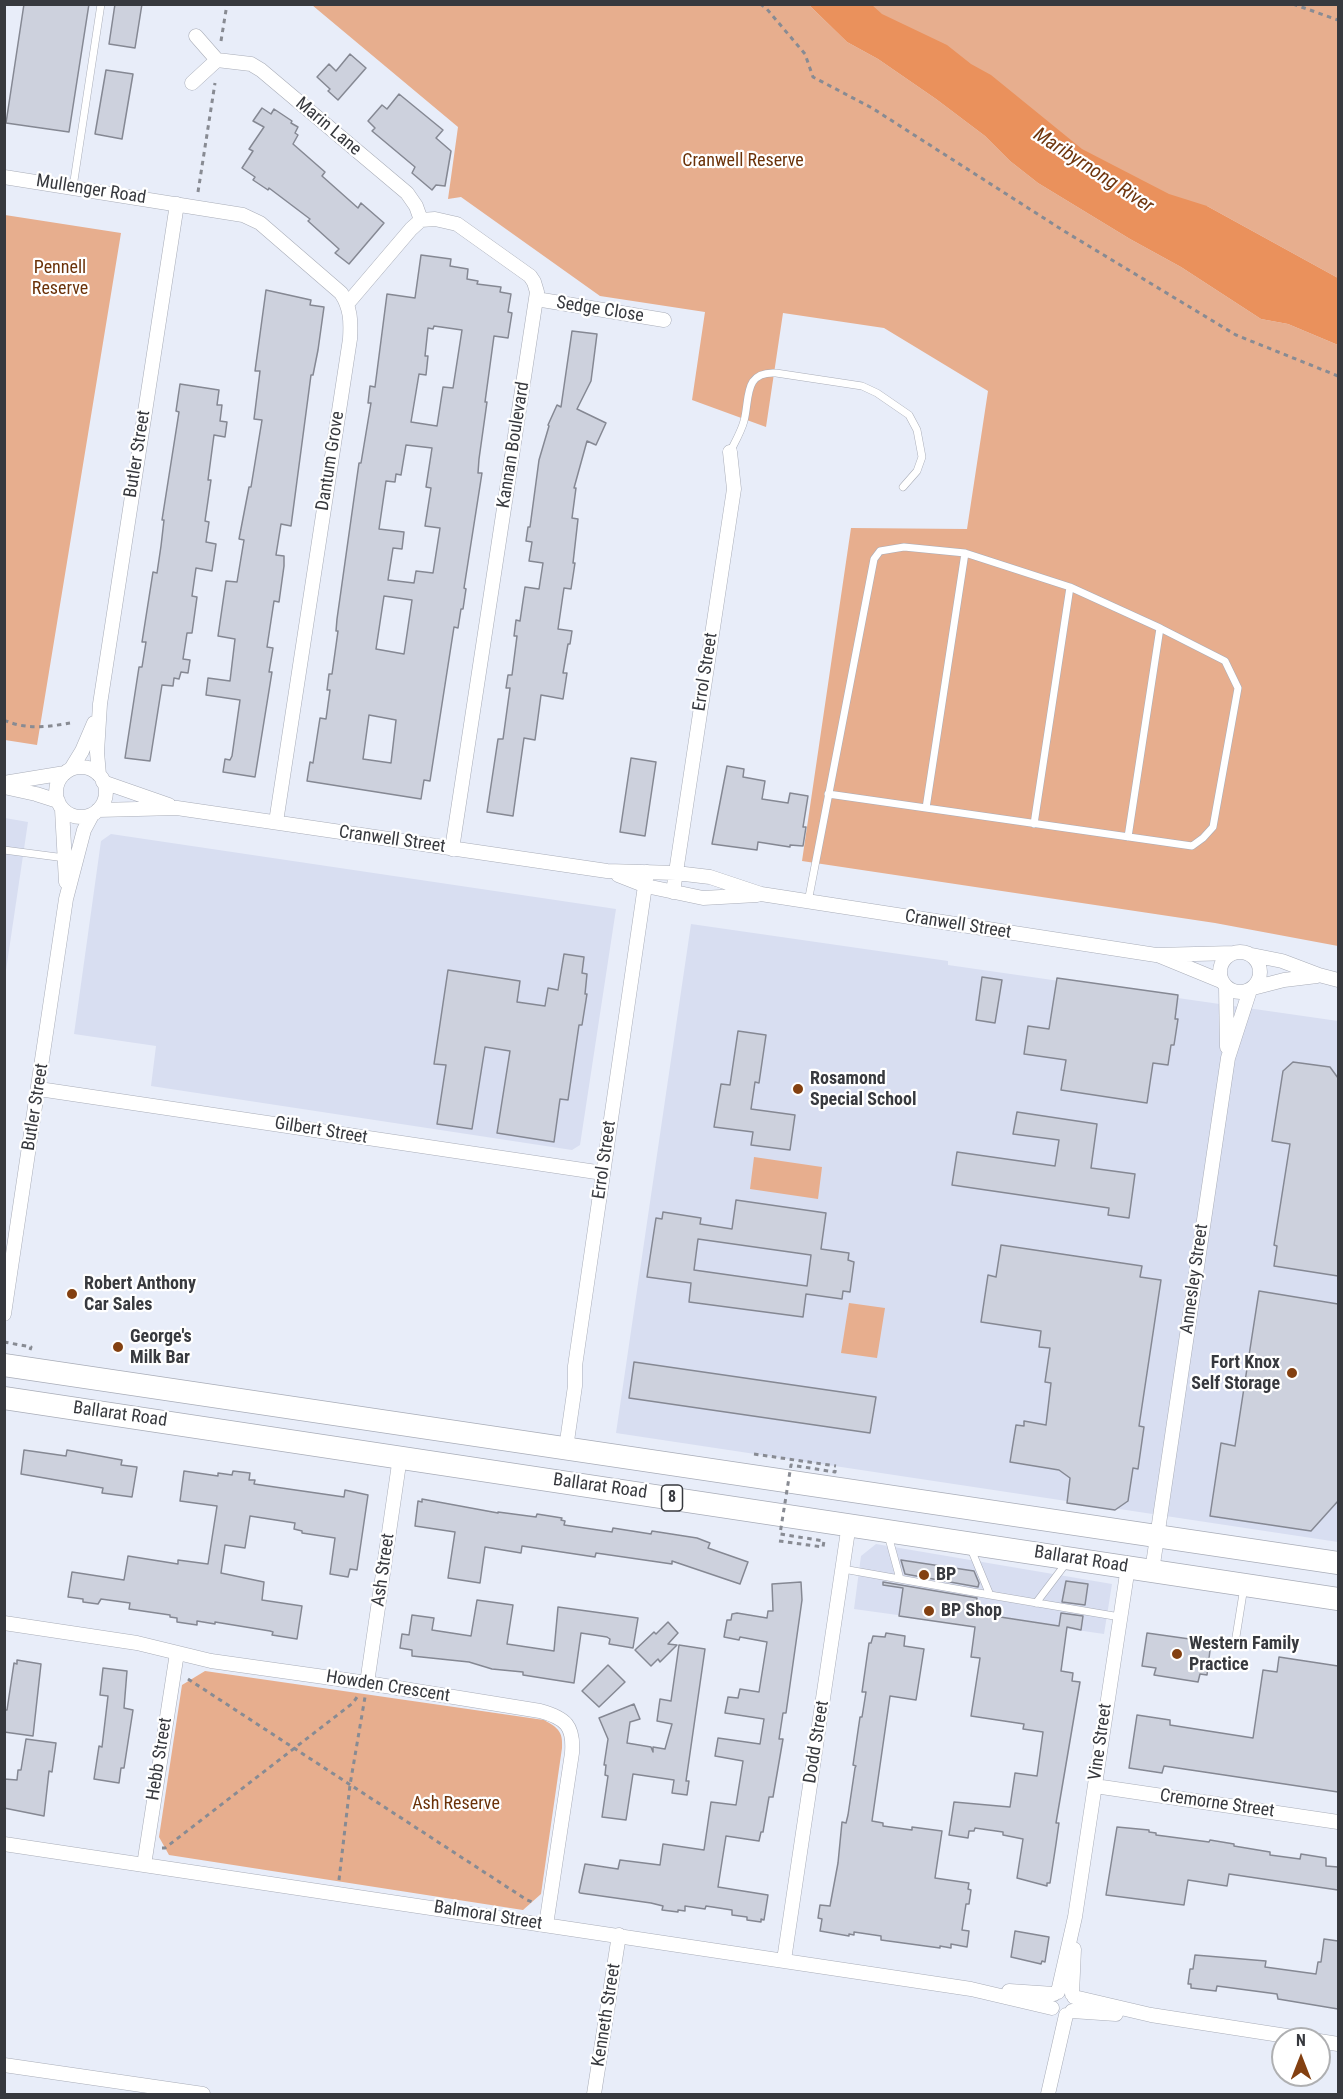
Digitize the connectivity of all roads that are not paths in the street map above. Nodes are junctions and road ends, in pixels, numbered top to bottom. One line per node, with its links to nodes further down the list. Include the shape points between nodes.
1 (100, 4): 6 (lane)
2 (196, 36): 3 (street)
3 (217, 60): 4 (street); 8 (street, Marin Lane, via 251,64 261,70 407,194)
4 (192, 83)
5 (4, 177): 6 (street, Mullenger Road)
6 (73, 188): 7 (street, Mullenger Road)
7 (177, 204): 10 (street, via 243,215 260,223); 17 (street, Butler Street)
8 (421, 220): 9 (street, via 457,224 520,267 534,282); 10 (street)
9 (536, 299): 11 (street, Sedge Close); 29 (street, Kannan Boulevard)
10 (348, 303): 26 (street, Dantum Grove, via 350,339)
11 (664, 320)
12 (730, 452): 13 (lane, via 745,418 748,390 756,377 776,373 862,386 909,415 917,430 922,457 917,471); 32 (street, Errol Street, via 735,489)
13 (903, 487)
14 (965, 553): 15 (lane); 21 (lane, via 904,547 880,551 874,559); 24 (lane)
15 (1070, 587): 16 (lane); 27 (lane)
16 (1160, 628): 28 (lane); 28 (lane, via 1225,661 1238,688 1213,827 1192,846)
17 (100, 704): 18 (street, Butler Street, via 93,729); 19 (street, Butler Street, via 97,752)
18 (68, 771): 19 (street, via 86,768); 20 (street); 22 (street, via 57,785)
19 (101, 778): 23 (street, Cranwell Street); 25 (street, via 106,796)
20 (4, 785): 22 (street)
21 (828, 794): 24 (lane); 36 (lane)
22 (60, 805): 25 (street, via 77,817); 31 (street, Butler Street)
23 (177, 808): 25 (street, Cranwell Street); 26 (street, Cranwell Street)
24 (926, 808): 27 (lane)
25 (95, 812): 31 (street, Butler Street)
26 (276, 822): 29 (street, Cranwell Street)
27 (1034, 824): 28 (lane)
28 (1128, 837)
29 (452, 849): 33 (street, Cranwell Street)
30 (4, 850): 31 (lane)
31 (70, 859): 45 (street, Butler Street)
32 (676, 873): 33 (street, Cranwell Street); 34 (street, Errol Street); 35 (street, Cranwell Street, via 710,877)
33 (646, 879): 34 (street, Cranwell Street); 46 (street, Errol Street)
34 (673, 892): 35 (street, Cranwell Street, via 703,898)
35 (761, 894): 36 (street, Cranwell Street)
36 (808, 902): 38 (street, Cranwell Street)
37 (1234, 953): 38 (street, Cranwell Street); 39 (street); 42 (street, via 1220,968)
38 (1156, 955): 42 (street, Cranwell Street)
39 (1252, 956): 40 (street, via 1282,961); 43 (street, via 1261,972)
40 (1319, 975): 41 (street); 43 (street)
41 (1338, 980)
42 (1224, 984): 43 (street, via 1238,993); 44 (street, Annesley Street)
43 (1252, 989): 44 (street, Annesley Street)
44 (1228, 1058): 54 (street, Annesley Street)
45 (39, 1089): 46 (street, Gilbert Street); 47 (street, Butler Street)
46 (603, 1173): 50 (street, Errol Street, via 574,1366)
47 (4, 1314)
48 (4, 1365): 50 (highway, Ballarat Road / 8)
49 (4, 1398): 51 (highway, Ballarat Road / 8)
50 (566, 1448): 54 (highway, Ballarat Road / 8)
51 (400, 1457): 52 (highway, Ballarat Road / 8); 70 (street, Ash Street)
52 (849, 1524): 53 (highway, Ballarat Road / 8); 59 (street, Dodd Street)
53 (887, 1530): 55 (highway, Ballarat Road / 8); 61 (lane)
54 (1157, 1536): 57 (highway, Ballarat Road / 8); 60 (street, Annesley Street)
55 (968, 1542): 56 (highway, Ballarat Road / 8); 63 (lane)
56 (1070, 1558): 58 (highway, Ballarat Road / 8); 65 (lane)
57 (1338, 1563)
58 (1128, 1568): 60 (highway, Ballarat Road / 8); 66 (street, Vine Street)
59 (843, 1569): 61 (lane); 77 (street, Dodd Street)
60 (1152, 1571): 62 (highway, Ballarat Road / 8)
61 (900, 1579): 63 (lane)
62 (1245, 1585): 64 (highway, Ballarat Road / 8); 68 (lane)
63 (990, 1595): 65 (lane)
64 (1338, 1599)
65 (1036, 1603): 66 (lane)
66 (1120, 1617): 71 (street, Vine Street)
67 (4, 1623): 69 (street, Howden Crescent, via 137,1643)
68 (1235, 1643)
69 (177, 1653): 70 (street, Howden Crescent); 74 (street, Hebb Street)
70 (367, 1683): 75 (street, Howden Crescent, via 540,1711 567,1725 572,1733 573,1753)
71 (1095, 1786): 72 (street, Cremorne Street); 79 (street, Vine Street)
72 (1338, 1822)
73 (4, 1844): 74 (street, Balmoral Street)
74 (144, 1864): 75 (street, Balmoral Street)
75 (546, 1925): 76 (street, Balmoral Street)
76 (619, 1935): 77 (street, Balmoral Street); 86 (street, Kenneth Street)
77 (784, 1960): 78 (street, Balmoral Street)
78 (971, 1989): 79 (street, Balmoral Street); 80 (street, Balmoral Street)
79 (1064, 1994): 80 (street, via 1051,2000); 80 (street, via 1075,2005); 81 (street, Balmoral Street)
80 (1061, 2012): 81 (street, Balmoral Street); 87 (street)
81 (1151, 2015): 82 (street)
82 (1271, 2034)
83 (4, 2065): 84 (street)
84 (108, 2087): 85 (street)
85 (203, 2094)
86 (594, 2094)
87 (1048, 2094)

